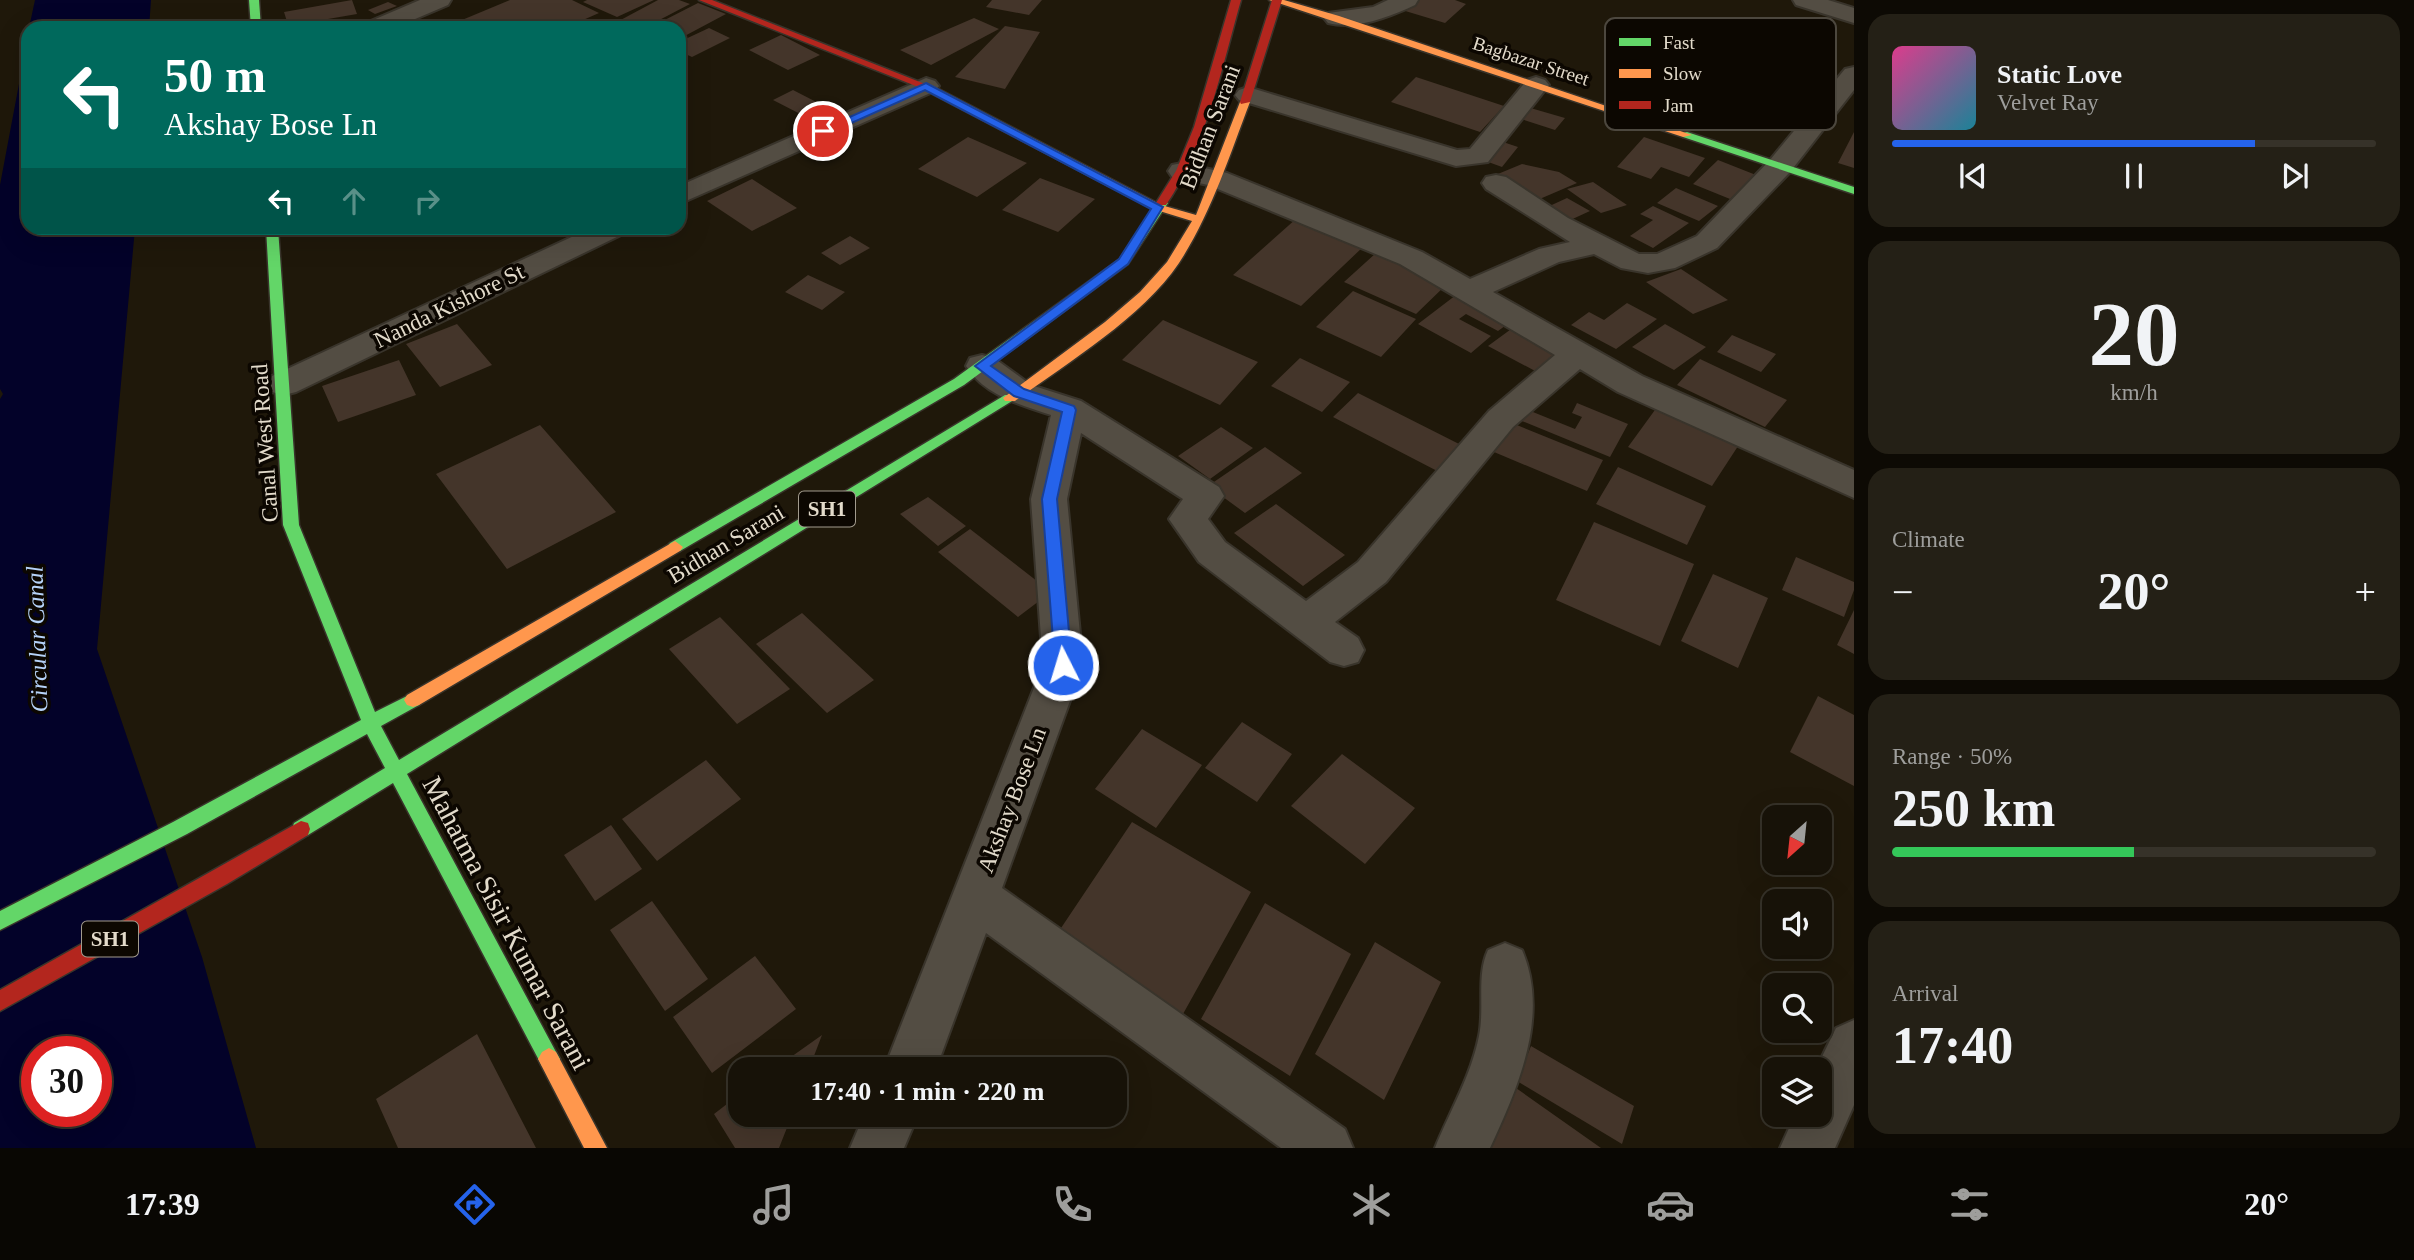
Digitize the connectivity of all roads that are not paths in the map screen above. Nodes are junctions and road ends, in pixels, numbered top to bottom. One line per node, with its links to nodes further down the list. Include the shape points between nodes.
1 (254, 0): 10 (main road)
2 (439, 0): 11 (street)
3 (704, 0): 14 (main road)
4 (1236, 0): 21 (main road, Bidhan Sarani / SH1)
5 (1276, 0): 9 (main road, Bagbazar Street); 15 (main road, Bidhan Sarani / SH1)
6 (1407, 0): 9 (street, via 1378,13)
7 (1804, 0): 8 (street)
8 (1854, 16)
9 (1336, 18): 13 (main road, Bagbazar Street)
10 (256, 21)
11 (390, 21)
12 (1854, 74): 16 (street)
13 (1536, 85): 15 (street, via 1478,156 1456,158); 17 (main road, Bagbazar Street)
14 (926, 86): 25 (street); 26 (main road)
15 (1248, 95): 22 (main road, Bidhan Sarani / SH1)
16 (1836, 96)
17 (1605, 108)
18 (1672, 130): 20 (main road, Bagbazar Street)
19 (1809, 130): 20 (street)
20 (1780, 166): 24 (main road, Bagbazar Street); 30 (street, via 1707,242 1664,262 1632,262)
21 (1182, 171): 22 (street); 26 (main road, Bidhan Sarani / SH1)
22 (1217, 179): 27 (main road, Bidhan Sarani / SH1); 31 (street, via 1411,258)
23 (1496, 183): 30 (street)
24 (1854, 191)
25 (686, 193)
26 (1157, 207): 27 (main road); 33 (main road, Bidhan Sarani / SH1, via 1124,261)
27 (1198, 219): 35 (main road, Bidhan Sarani / SH1, via 1161,279)
28 (273, 235): 34 (main road, Canal West Road)
29 (598, 235): 34 (street, Nanda Kishore St)
30 (1596, 244): 31 (street, via 1550,256)
31 (1469, 291): 32 (street)
32 (1577, 354): 37 (street, via 1630,384); 38 (street, via 1501,419 1372,572)
33 (982, 366): 35 (street); 40 (main road, Bidhan Sarani / SH1)
34 (284, 384): 40 (main road, Canal West Road, via 291,525)
35 (1019, 393): 36 (street); 41 (main road, Bidhan Sarani / SH1)
36 (1069, 410): 38 (street, via 1206,496 1188,519 1212,552); 42 (street, Akshay Bose Ln, via 1049,499 1063,665)
37 (1854, 485)
38 (1307, 622): 39 (street)
39 (1344, 650)
40 (371, 724): 41 (main road, Mahatma Sisir Kumar Sarani); 43 (main road, Bidhan Sarani / SH1)
41 (398, 771): 45 (main road, Bidhan Sarani / SH1, via 220,878); 49 (main road, Mahatma Sisir Kumar Sarani)
42 (975, 897): 47 (street, Akshay Bose Ln); 51 (street)
43 (0, 921)
44 (1505, 967): 52 (street, via 1511,991 1499,1062)
45 (0, 1001)
46 (1854, 1046): 53 (street)
47 (915, 1057)
48 (886, 1127): 50 (street)
49 (596, 1148)
50 (877, 1148)
51 (1326, 1148)
52 (1462, 1148)
53 (1807, 1148)

